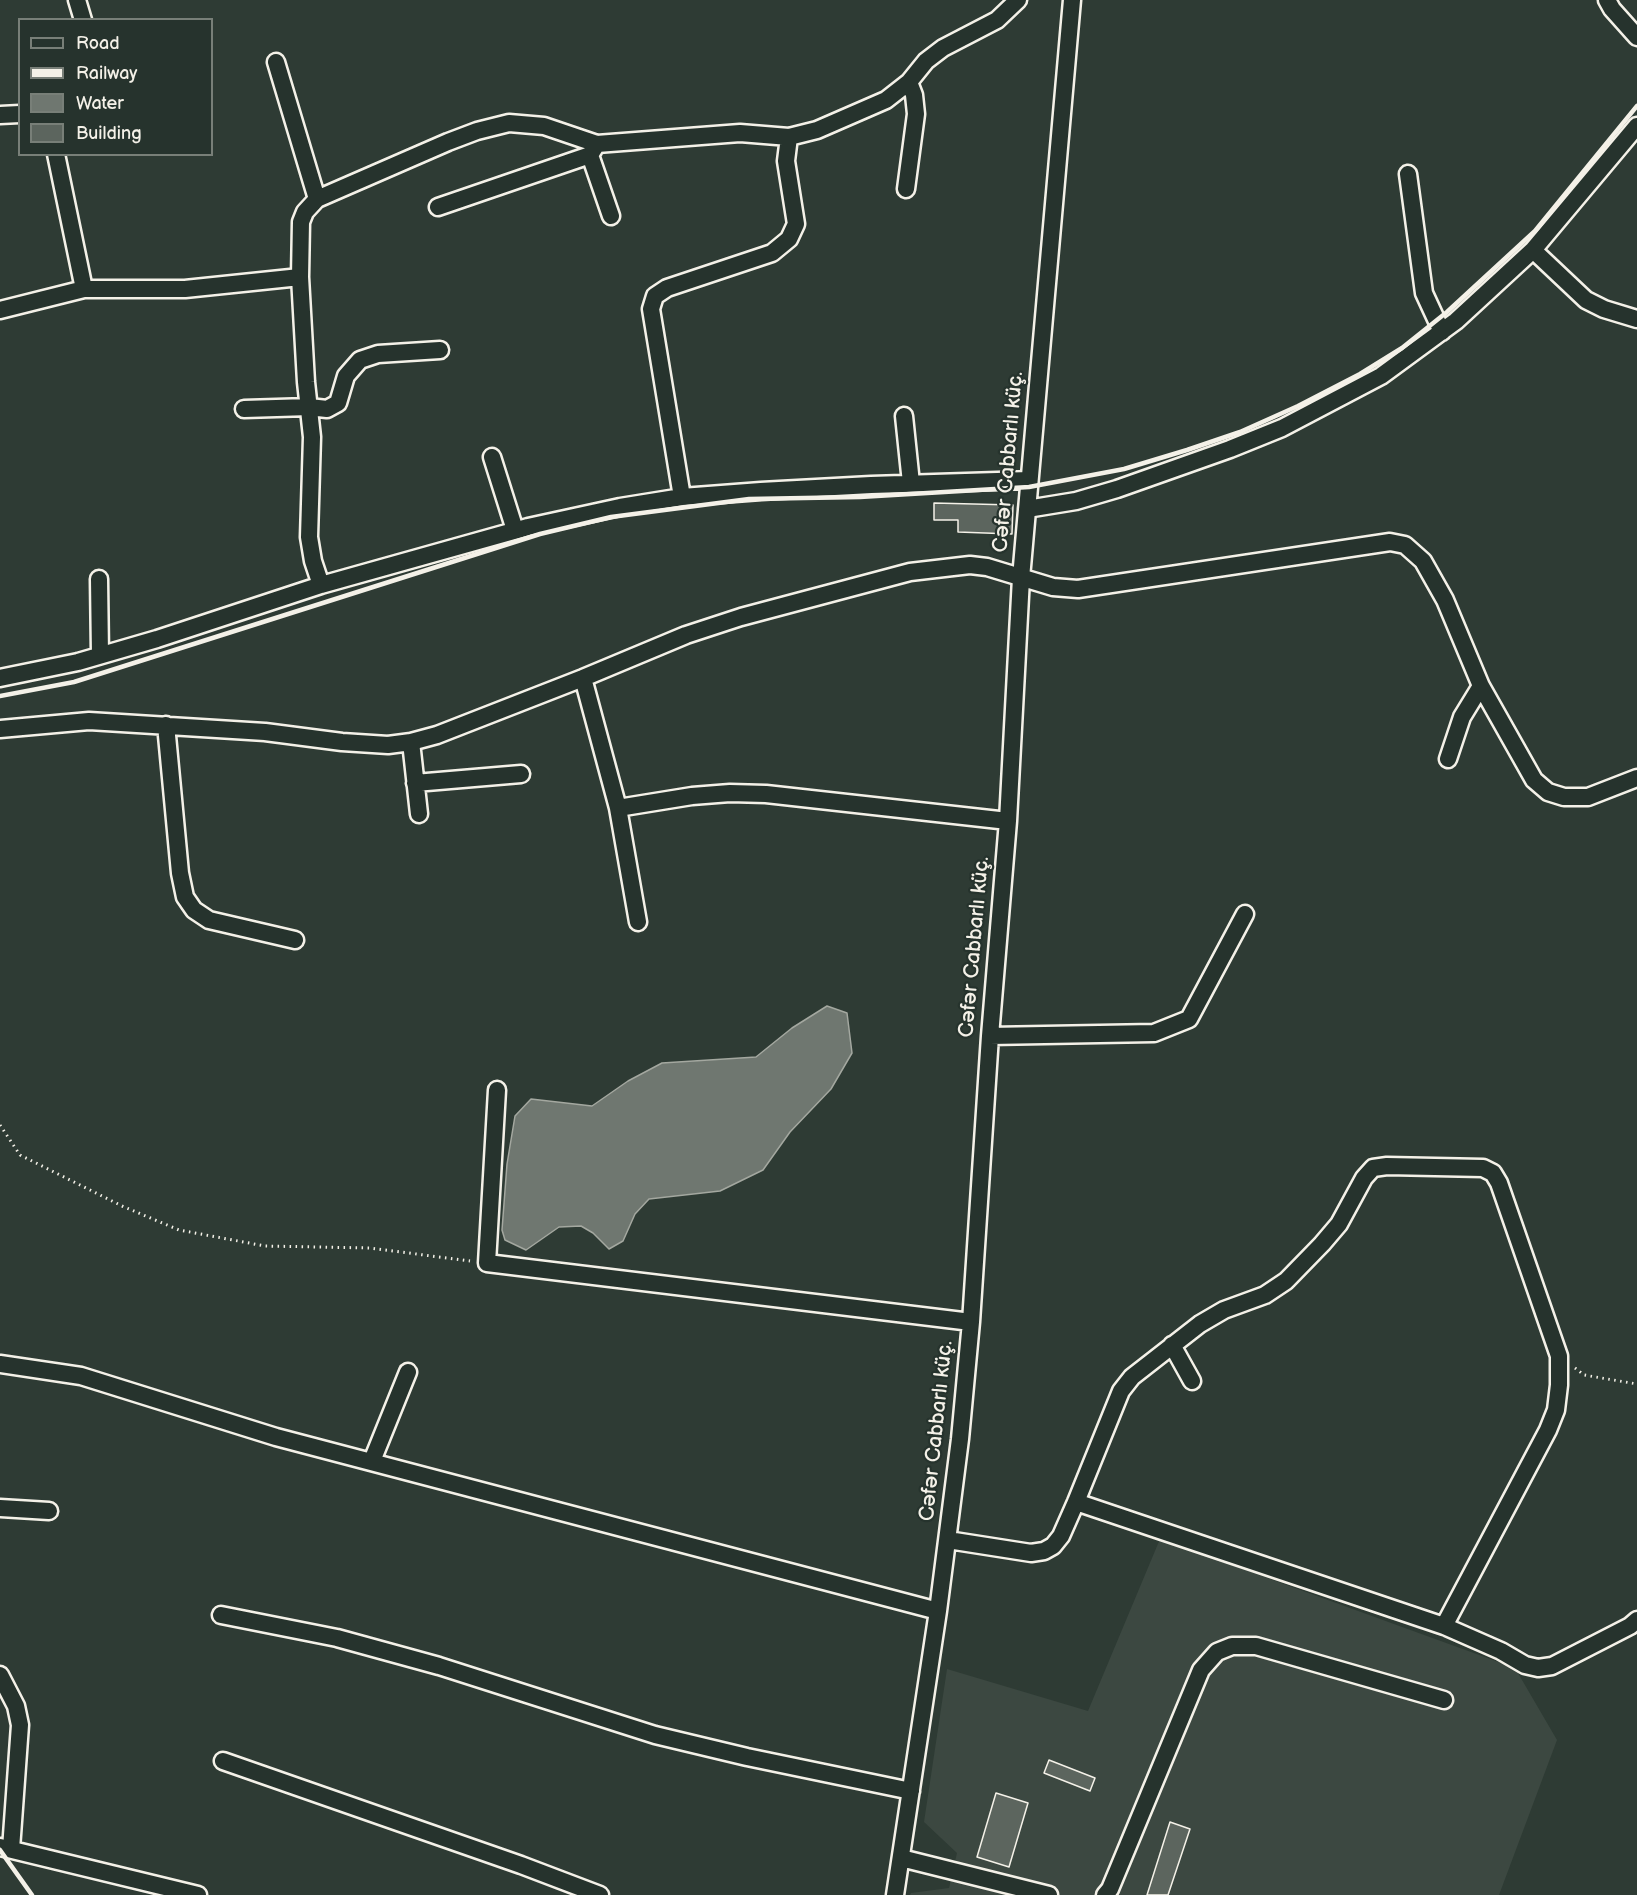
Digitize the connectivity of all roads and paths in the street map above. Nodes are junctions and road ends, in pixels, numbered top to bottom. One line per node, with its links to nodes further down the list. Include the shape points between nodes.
1 (77, 0): 5 (street)
2 (1018, 0): 8 (street, via 997,20 943,48)
3 (1072, 0): 31 (street, Cəfər Cabbarlı küç.)
4 (1607, 0): 6 (street)
5 (82, 18)
6 (1637, 37)
7 (276, 62): 17 (street)
8 (909, 82): 12 (street, via 876,105 817,130); 16 (street, via 916,114)
9 (18, 114): 10 (street)
10 (0, 115)
11 (1634, 134): 20 (street)
12 (789, 137): 13 (street, via 740,133); 33 (street, via 786,161 796,224 789,239 772,253 667,288 655,296 651,309)
13 (593, 150): 17 (street, via 544,126 509,123 448,142); 18 (street); 19 (street)
14 (56, 156): 22 (street)
15 (1408, 174): 25 (street, via 1424,293)
16 (906, 189)
17 (317, 200): 21 (street, via 301,222)
18 (438, 207)
19 (611, 216)
20 (1533, 250): 24 (street, via 1586,300); 25 (street)
21 (300, 277): 22 (street, via 185,289); 27 (street)
22 (84, 289): 23 (street)
23 (0, 310)
24 (1637, 319)
25 (1442, 332): 34 (street, via 1382,376 1282,428 1117,489)
26 (440, 350): 27 (street, via 378,354 360,360 346,376 338,404 327,409)
27 (309, 407): 28 (street); 38 (street, via 309,537)
28 (244, 409)
29 (904, 416): 32 (street)
30 (492, 457): 35 (street)
31 (1029, 480): 32 (street); 34 (street, Cəfər Cabbarlı küç.)
32 (911, 483): 33 (street)
33 (682, 497): 35 (street)
34 (1027, 509): 36 (street, Cəfər Cabbarlı küç.)
35 (515, 530): 38 (street)
36 (1021, 578): 41 (street, via 970,565 910,572 741,617 686,635); 42 (street, via 1078,589 1398,543 1423,561 1445,600); 52 (street, Cəfər Cabbarlı küç.)
37 (99, 579): 39 (street)
38 (321, 585): 39 (street)
39 (100, 656): 40 (street)
40 (0, 678)
41 (583, 678): 45 (street); 50 (street)
42 (1481, 686): 46 (street, via 1462,717); 48 (street, via 1534,780 1548,792 1588,797)
43 (166, 725): 44 (street, via 89,721); 45 (street, via 342,742); 55 (street, via 185,897 194,910 209,920)
44 (0, 729)
45 (411, 742): 49 (street)
46 (1448, 759)
47 (521, 774): 49 (street)
48 (1637, 778)
49 (415, 783): 51 (street)
50 (618, 808): 52 (street, via 692,796 766,794); 54 (street)
51 (419, 814)
52 (1008, 821): 56 (street, Cəfər Cabbarlı küç.)
53 (1245, 914): 56 (street, via 1189,1018 1154,1034)
54 (638, 922)
55 (295, 940)
56 (990, 1036): 60 (street, Cəfər Cabbarlı küç.)
57 (496, 1090): 59 (street)
58 (0, 1125): 59 (path, via 20,1155 179,1230 265,1246 370,1248)
59 (487, 1263): 60 (street)
60 (971, 1322): 71 (street, Cəfər Cabbarlı küç.)
61 (1172, 1345): 62 (street, via 1224,1310 1265,1295 1287,1281 1339,1224 1373,1168 1483,1168 1493,1173 1499,1183); 65 (street); 68 (street, via 1132,1377 1121,1392)
62 (1559, 1356): 66 (path, via 1584,1375); 75 (street, via 1557,1410)
63 (0, 1364): 67 (street, via 81,1376 234,1425)
64 (408, 1372): 67 (street)
65 (1192, 1381)
66 (1637, 1384)
67 (372, 1461): 72 (street)
68 (1076, 1502): 71 (street, via 1061,1536 1044,1551 1030,1553); 75 (street)
69 (0, 1508): 70 (street)
70 (49, 1511)
71 (948, 1540): 72 (street, Cəfər Cabbarlı küç.)
72 (938, 1611): 79 (street, Cəfər Cabbarlı küç.)
73 (220, 1615): 79 (street, via 338,1638 655,1735)
74 (1637, 1620): 75 (street, via 1552,1666 1538,1668)
75 (1444, 1626)
76 (0, 1675): 80 (street, via 16,1706 20,1725)
77 (1444, 1700): 86 (street, via 1256,1646 1232,1646 1217,1652 1201,1670)
78 (223, 1761): 83 (street)
79 (911, 1791): 81 (street, Cəfər Cabbarlı küç.)
80 (5, 1848): 82 (street)
81 (901, 1858): 84 (street, Cəfər Cabbarlı küç.); 85 (street)
82 (195, 1895)
83 (600, 1895)
84 (895, 1895)
85 (1049, 1895)
86 (1106, 1895)

